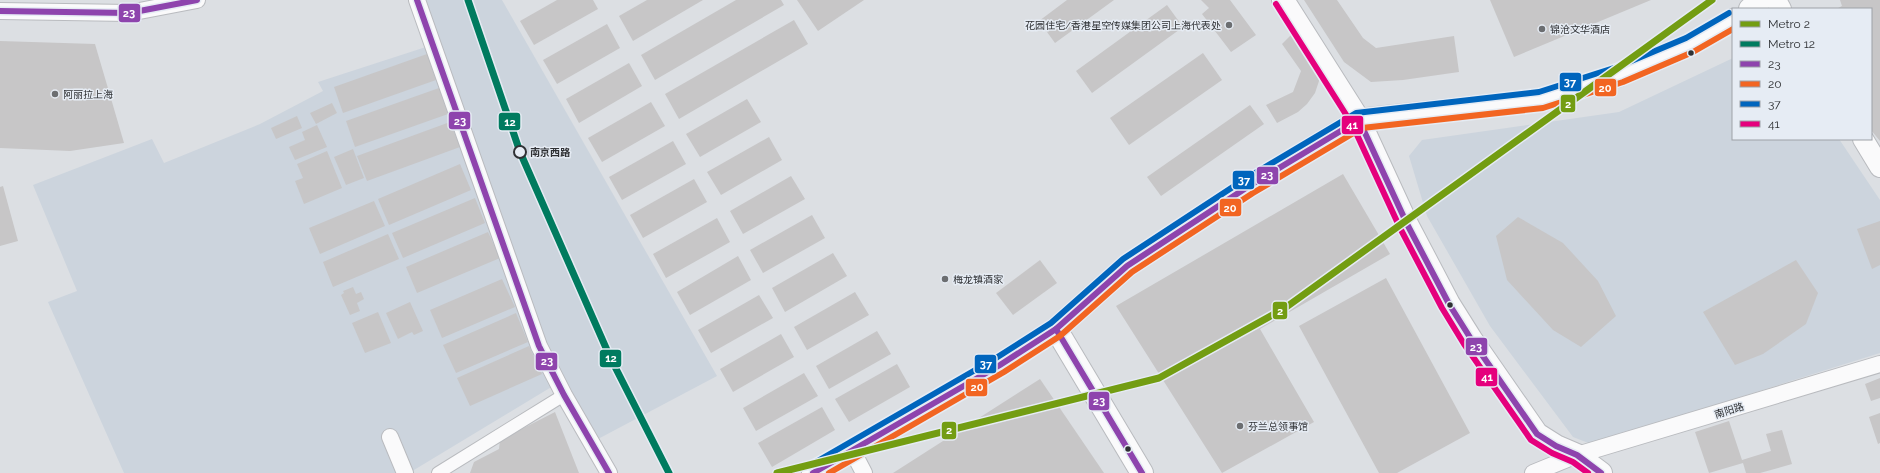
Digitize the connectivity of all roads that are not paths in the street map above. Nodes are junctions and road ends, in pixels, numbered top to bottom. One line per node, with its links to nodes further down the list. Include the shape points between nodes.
1 (197, 0): 6 (street, via 129,14)
2 (417, 0): 13 (street, via 539,346)
3 (1283, 0): 8 (main road)
4 (1761, 0): 5 (main road)
5 (1751, 8)
6 (0, 11)
7 (1732, 21): 8 (main road, via 1690,45 1620,75 1541,100)
8 (1359, 120): 11 (main road, via 1249,186 1127,266); 16 (main road, via 1407,224 1449,304 1471,339 1537,434)
9 (1864, 140): 10 (street)
10 (1880, 167)
11 (1056, 329): 15 (main road, via 1000,365); 22 (main road)
12 (1880, 364): 16 (street, 南阳路)
13 (564, 395): 18 (street); 19 (street)
14 (390, 437): 17 (street)
15 (852, 450): 20 (main road); 21 (street)
16 (1577, 455): 23 (street, 南阳路); 24 (main road)
17 (405, 473)
18 (438, 473)
19 (609, 473)
20 (812, 473)
21 (864, 473)
22 (1142, 473)
23 (1533, 473)
24 (1601, 473)

